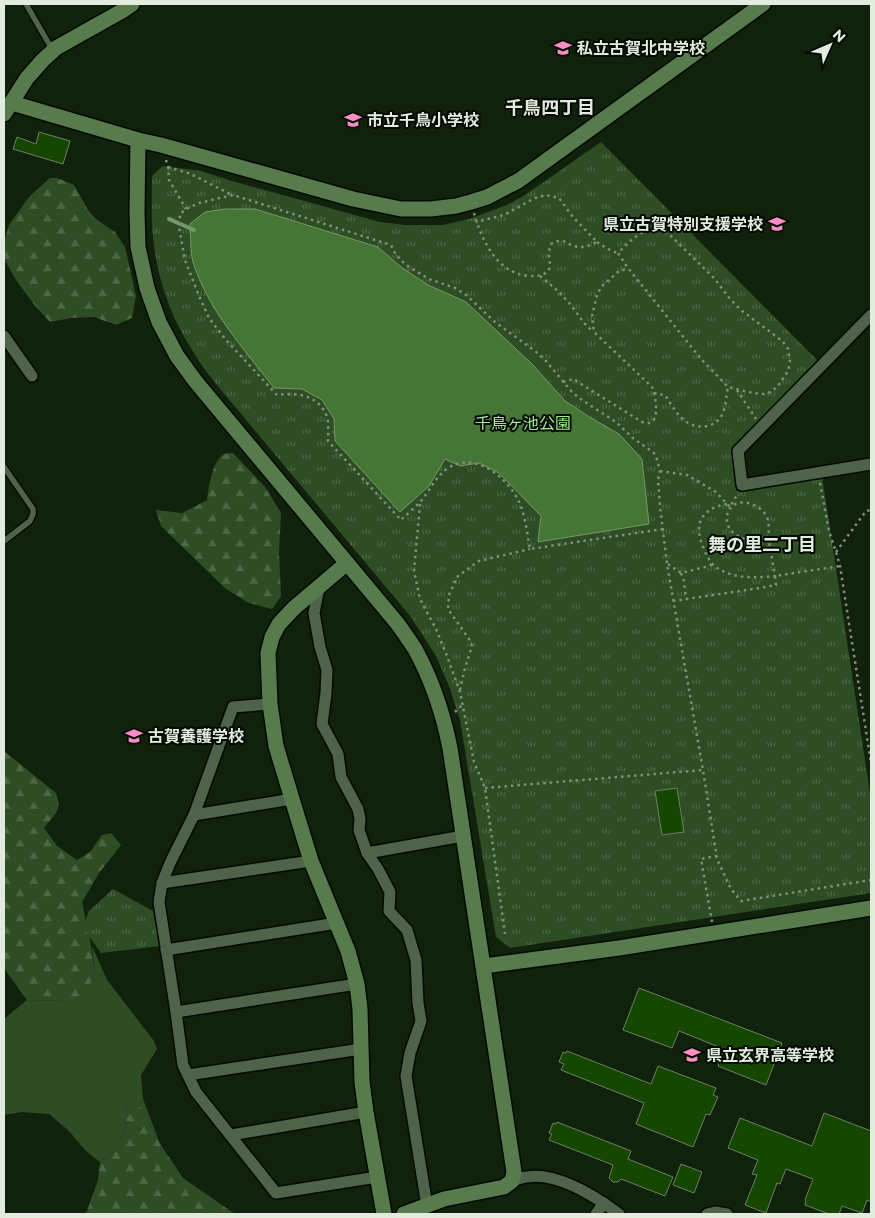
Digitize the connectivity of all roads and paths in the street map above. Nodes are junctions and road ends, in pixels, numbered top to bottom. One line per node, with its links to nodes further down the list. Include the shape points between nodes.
1 (26, 4): 4 (lane, via 49,44)
2 (132, 4): 4 (street)
3 (763, 4): 10 (street, via 518,181)
4 (56, 48): 5 (street, via 28,78)
5 (6, 110): 6 (street)
6 (138, 140): 7 (street); 39 (street, via 138,247 159,322 196,382)
7 (162, 145): 8 (path); 10 (street, via 353,199 401,209 431,209)
8 (168, 167): 9 (path, via 191,174); 11 (path, via 169,180)
9 (233, 195): 11 (path); 21 (path, via 390,244 406,265 466,295 495,322 535,351)
10 (471, 202): 12 (path)
11 (186, 209): 30 (path, via 179,220 185,260 209,318 226,340 277,395 303,394 314,399 327,416 328,441 401,520)
12 (476, 222): 13 (path, via 504,215 546,195 559,198); 16 (path, via 489,250 506,268 522,275)
13 (597, 242): 14 (path); 16 (path, via 581,248 563,240 551,244 550,266)
14 (618, 253): 15 (path); 23 (path, via 647,230 665,232 714,278 730,299 783,342 790,362 778,386 764,394)
15 (628, 268): 18 (path, via 619,271 601,287 592,316); 22 (path, via 701,359)
16 (540, 276): 18 (path, via 561,293)
17 (871, 315): 25 (street)
18 (594, 332): 24 (path, via 652,387)
19 (4, 336): 20 (street)
20 (32, 376)
21 (563, 382): 24 (path, via 572,379 646,424 655,417); 28 (path, via 582,400 654,453)
22 (728, 387): 23 (path); 24 (path, via 723,413 712,424 700,427 682,419 664,394)
23 (738, 390): 25 (path)
24 (654, 393)
25 (761, 426): 29 (street, via 738,451 742,485)
26 (871, 464): 29 (street)
27 (4, 467): 36 (lane, via 33,509 33,514 30,521)
28 (660, 471): 31 (path, via 687,475 716,492); 34 (path)
29 (818, 472): 38 (path)
30 (420, 502): 37 (path, via 449,467 470,462 484,466 506,483 517,497); 48 (path, via 414,572 420,600 440,638)
31 (727, 504): 32 (path); 41 (path, via 711,509 701,518 699,525 700,540)
32 (730, 507): 35 (path, via 742,503 762,510 768,518); 35 (path, via 727,524 736,535 748,540)
33 (871, 510): 38 (path, via 866,511)
34 (663, 529): 37 (path); 40 (path)
35 (768, 536): 44 (path)
36 (4, 541)
37 (530, 549): 48 (path, via 479,561 457,577 449,595 448,609 470,638 472,646)
38 (836, 552): 42 (path)
39 (347, 563): 45 (street); 55 (street, via 397,623 430,681 444,718)
40 (667, 564): 43 (path); 47 (path)
41 (712, 564): 43 (path); 44 (path, via 728,574 758,578)
42 (840, 566): 44 (path); 50 (path)
43 (681, 573): 46 (path)
44 (775, 576): 46 (path, via 776,585)
45 (319, 588): 49 (street, via 294,608 272,637 268,653); 56 (street, via 314,613 327,670 322,724 338,754 341,777 358,809 359,830)
46 (686, 599): 47 (path)
47 (674, 601): 51 (path)
48 (460, 692): 52 (path, via 474,762)
49 (270, 704): 53 (street, via 276,746); 54 (street, via 232,707)
50 (871, 763)
51 (703, 770): 52 (path); 57 (path)
52 (485, 788): 64 (path)
53 (292, 799): 54 (street); 58 (street)
54 (194, 815): 60 (street)
55 (463, 836): 56 (street); 66 (street)
56 (367, 853): 76 (street, via 390,892 389,911 407,930 416,960 421,1021 406,1076)
57 (716, 856): 59 (path, via 731,889 741,901); 63 (path, via 701,859)
58 (311, 861): 60 (street); 62 (street)
59 (871, 880)
60 (162, 884): 65 (street, via 159,902)
61 (871, 908): 63 (street)
62 (337, 924): 65 (street); 67 (street)
63 (714, 933): 66 (street)
64 (505, 934)
65 (166, 950): 68 (street)
66 (484, 966): 74 (street, via 514,1172)
67 (357, 984): 68 (street); 69 (street)
68 (176, 1012): 70 (street, via 183,1065)
69 (360, 1049): 70 (street); 71 (street)
70 (188, 1075): 72 (street, via 196,1092)
71 (366, 1112): 72 (street); 73 (street)
72 (230, 1134): 73 (street, via 276,1193)
73 (377, 1177): 77 (street)
74 (512, 1181): 75 (street, via 546,1177 563,1181); 76 (street, via 504,1187 444,1199)
75 (604, 1203): 79 (street); 80 (street)
76 (427, 1206): 78 (street)
77 (384, 1214)
78 (404, 1214)
79 (596, 1214)
80 (619, 1214)
81 (706, 1214): 82 (street)
82 (727, 1214)

